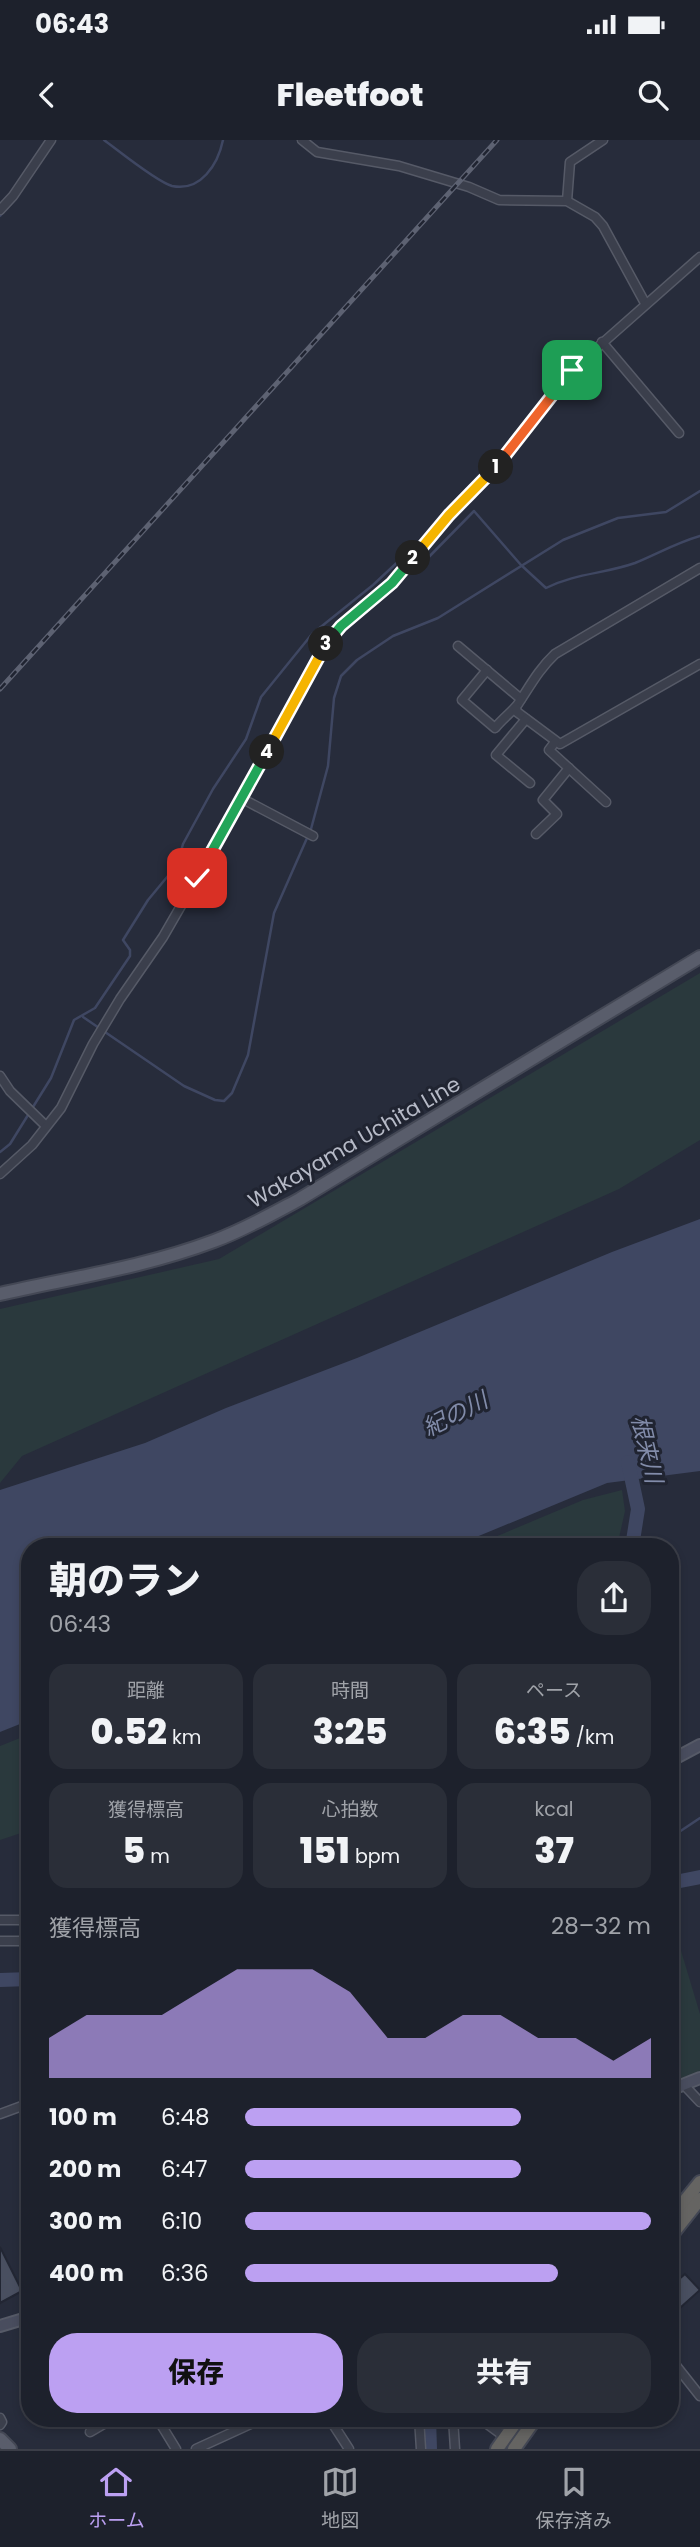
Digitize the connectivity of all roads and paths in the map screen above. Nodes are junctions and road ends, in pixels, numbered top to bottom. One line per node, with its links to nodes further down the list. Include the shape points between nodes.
1 (51, 140): 5 (street)
2 (302, 140): 4 (street, via 317,152 398,166 499,200)
3 (603, 140): 4 (street, via 570,162)
4 (566, 201): 7 (street, via 603,226)
5 (0, 210)
6 (700, 257): 7 (street)
7 (645, 303): 8 (street)
8 (602, 342): 9 (street); 20 (street, via 572,370 502,460 392,583 327,641)
9 (679, 433)
10 (700, 568): 14 (street, via 555,654)
11 (458, 646): 13 (street)
12 (700, 664): 17 (street)
13 (487, 670): 14 (street); 15 (street, via 462,700 495,728)
14 (521, 699): 15 (street)
15 (516, 708): 16 (street)
16 (526, 719): 17 (street); 19 (street, via 496,755)
17 (555, 743): 18 (street, via 549,750)
18 (569, 768): 21 (street); 22 (street, via 543,800 557,814)
19 (530, 783)
20 (241, 798): 23 (street); 26 (street, via 163,937 93,1045 61,1108)
21 (606, 802)
22 (536, 834)
23 (313, 836)
24 (700, 957): 28 (main road, Wakayama Uchita Line, via 254,1223 157,1259)
25 (0, 1076): 26 (street)
26 (43, 1123): 27 (street, via 32,1144)
27 (0, 1174)
28 (0, 1294)
29 (700, 1745): 30 (main road)
30 (679, 1756)
31 (0, 1920): 32 (street)
32 (21, 1920)
33 (0, 1941): 34 (street)
34 (21, 1941)
35 (700, 2078): 36 (main road)
36 (684, 2085): 37 (main road); 38 (street)
37 (679, 2087)
38 (700, 2102)
39 (21, 2106): 40 (street)
40 (0, 2114)
41 (700, 2182): 43 (highway)
42 (700, 2199): 44 (highway)
43 (679, 2208)
44 (679, 2226)
45 (21, 2319): 46 (main road)
46 (0, 2326)
47 (679, 2369): 48 (street)
48 (700, 2396)
49 (0, 2418): 50 (street)
50 (0, 2425)
51 (97, 2427): 60 (street)
52 (163, 2427): 64 (street)
53 (245, 2427): 65 (street)
54 (335, 2427): 66 (street)
55 (420, 2427): 67 (street)
56 (454, 2427): 68 (street)
57 (491, 2427): 61 (street)
58 (512, 2427): 61 (highway)
59 (530, 2427): 70 (highway)
60 (90, 2431)
61 (505, 2437): 69 (highway)
62 (0, 2439): 63 (main road)
63 (10, 2449)
64 (176, 2449)
65 (196, 2449)
66 (349, 2449)
67 (421, 2449)
68 (455, 2449)
69 (497, 2449)
70 (514, 2449)

